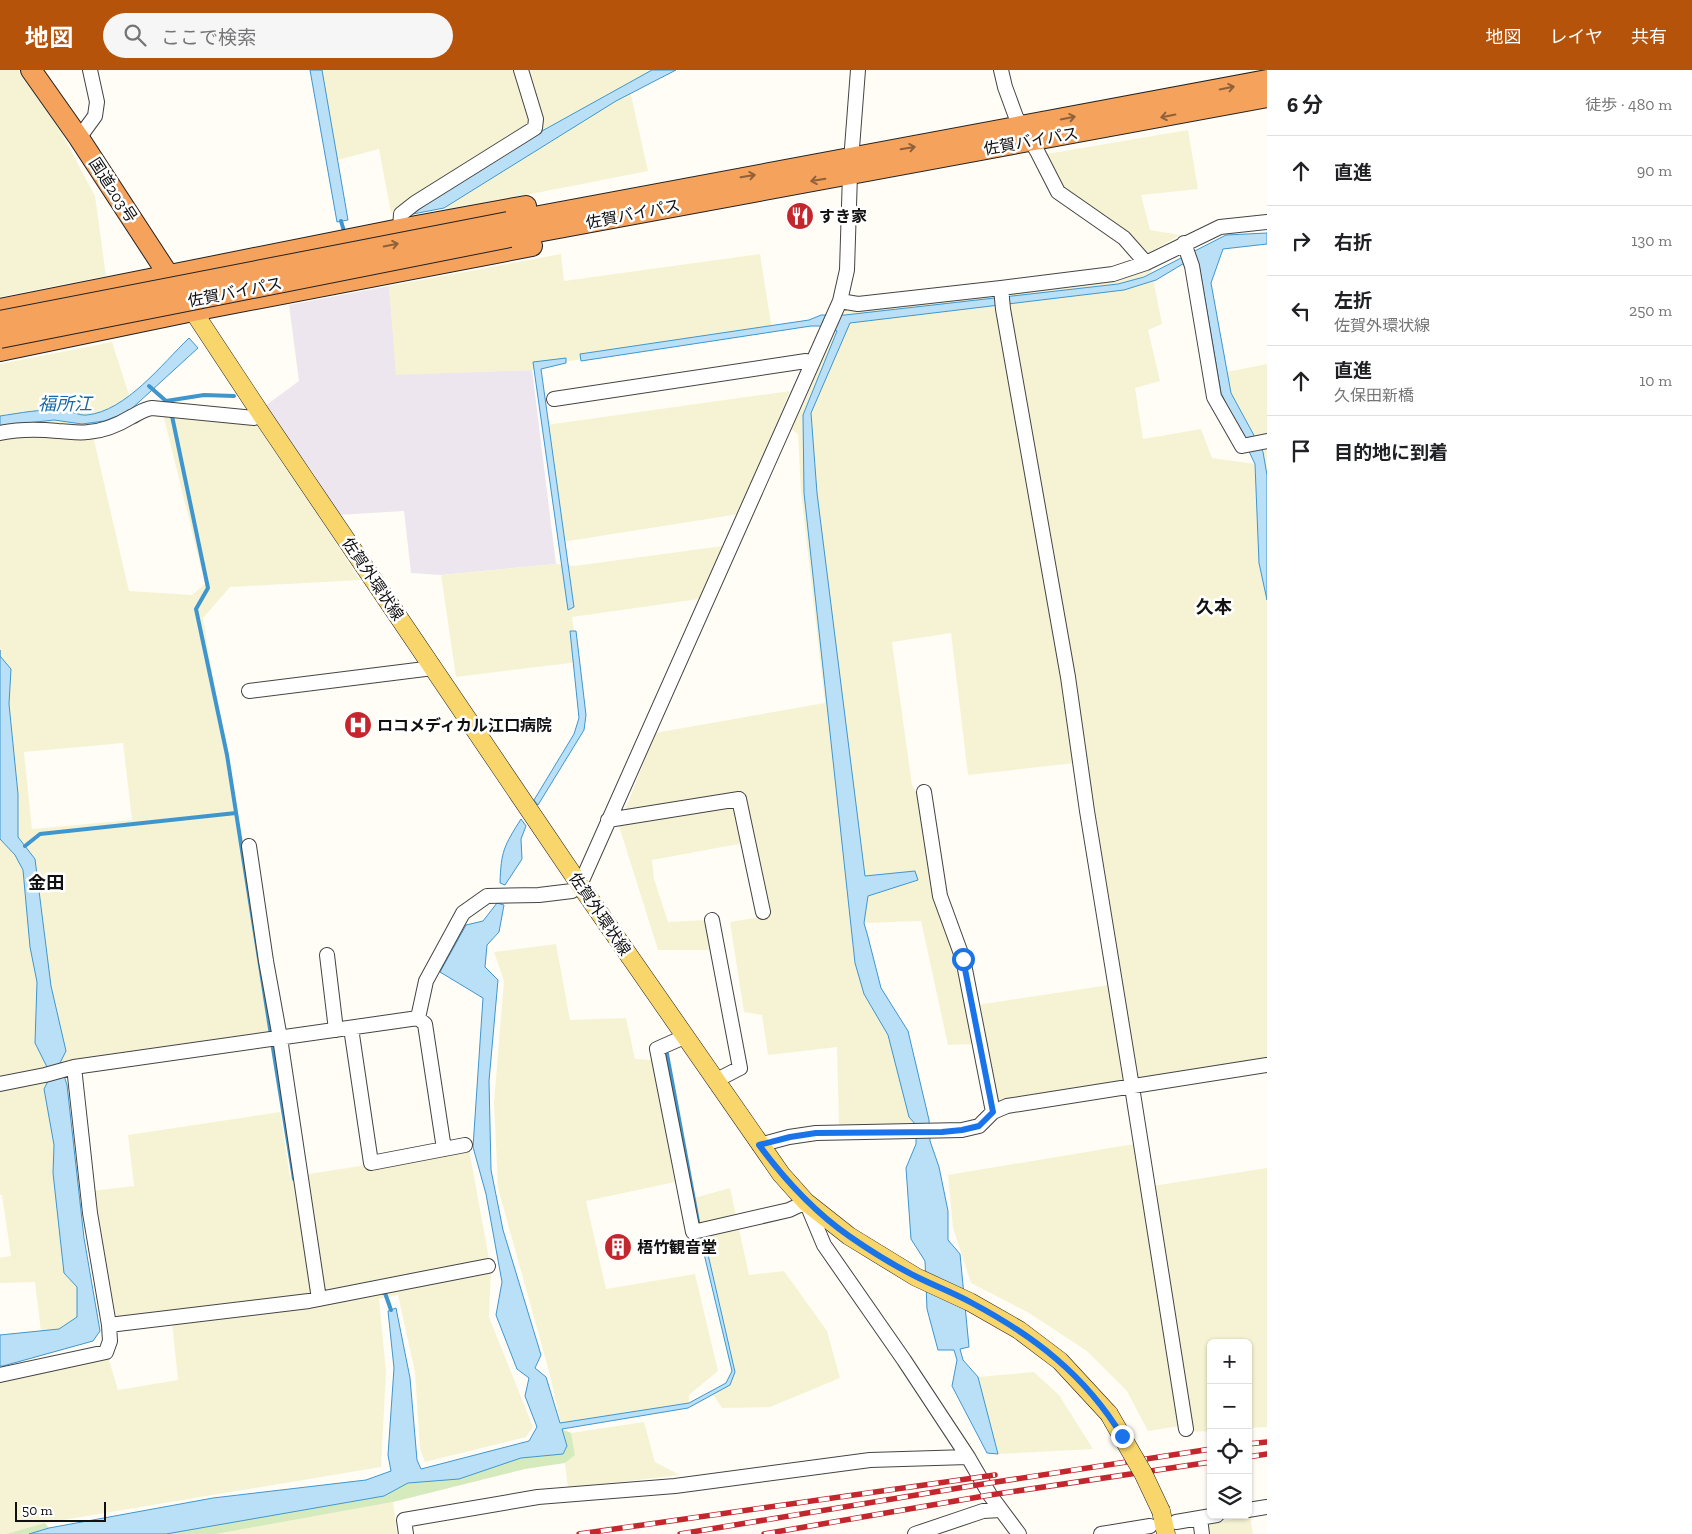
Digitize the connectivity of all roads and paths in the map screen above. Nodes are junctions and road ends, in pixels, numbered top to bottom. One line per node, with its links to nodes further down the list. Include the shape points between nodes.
1 (31, 70): 9 (highway, 国道203号)
2 (90, 70): 9 (street, via 97,102 95,116)
3 (521, 70): 13 (street, via 536,119 535,128 415,203 401,214)
4 (858, 70): 10 (street)
5 (1001, 70): 8 (street, via 1016,117)
6 (1267, 80): 8 (highway, 佐賀バイパス, one-way to 6)
7 (1267, 97): 8 (highway, 佐賀バイパス, one-way to 8)
8 (1027, 134): 10 (highway, 佐賀バイパス); 16 (street, via 1058,192 1124,238)
9 (79, 138): 17 (highway, 国道203号)
10 (851, 166): 11 (highway, 佐賀バイパス); 19 (street, via 847,270)
11 (701, 193): 13 (highway, via 657,183); 14 (highway, 佐賀バイパス); 21 (highway, via 658,221)
12 (1267, 222): 15 (street, via 1220,227)
13 (400, 229): 17 (highway)
14 (509, 230): 22 (highway, 佐賀バイパス, one-way to 14, bridge); 23 (highway, 佐賀バイパス, bridge)
15 (1185, 247): 16 (street); 29 (street, via 1192,266 1214,397 1242,446)
16 (1146, 263): 18 (street, via 1113,274)
17 (169, 275): 20 (highway); 21 (highway, 国道203号)
18 (1002, 297): 19 (street); 48 (street, via 1068,677)
19 (838, 306): 25 (street)
20 (0, 309)
21 (194, 311): 24 (highway); 27 (main road, 佐賀外環状線)
22 (0, 321)
23 (0, 338)
24 (0, 350)
25 (812, 364): 26 (street, via 806,362); 33 (street)
26 (554, 399)
27 (261, 414): 28 (street, via 254,418 152,408 101,430 86,433 30,430); 30 (main road, 佐賀外環状線)
28 (0, 434)
29 (1265, 441)
30 (433, 668): 31 (street); 35 (main road, 佐賀外環状線)
31 (249, 690)
32 (924, 792): 49 (street, via 940,896 963,959)
33 (608, 820): 35 (street); 36 (street, via 739,799)
34 (249, 846): 43 (street)
35 (580, 885): 39 (street, via 572,891 556,893 487,896 463,913 426,981); 42 (main road, 佐賀外環状線)
36 (763, 912)
37 (712, 920): 46 (street, via 740,1068)
38 (327, 955): 41 (street)
39 (418, 1018): 40 (street); 52 (street, via 425,1024)
40 (351, 1028): 41 (street); 52 (street, via 371,1163)
41 (336, 1030): 43 (street)
42 (684, 1037): 46 (main road, 佐賀外環状線); 53 (street, via 657,1048 699,1230 790,1210)
43 (274, 1039): 45 (street); 55 (street)
44 (1267, 1065): 48 (street)
45 (70, 1069): 47 (street); 56 (street)
46 (715, 1081): 51 (main road, 佐賀外環状線)
47 (0, 1084)
48 (1132, 1087): 49 (street, via 1007,1106); 58 (street)
49 (993, 1112): 51 (street, via 979,1126 962,1130 816,1133)
50 (465, 1145): 52 (street)
51 (759, 1145): 53 (main road, 佐賀外環状線)
52 (444, 1149)
53 (806, 1202): 59 (street, via 824,1245); 66 (main road, 佐賀外環状線, bridge, via 849,1236 916,1277 1020,1330 1060,1361 1109,1414)
54 (488, 1266): 55 (street)
55 (314, 1300): 56 (street)
56 (110, 1329): 57 (street, via 106,1352)
57 (0, 1375)
58 (1186, 1429)
59 (968, 1457): 62 (street); 67 (street, via 870,1460 675,1486 538,1497 404,1520)
60 (1267, 1507): 61 (street)
61 (1252, 1509)
62 (1000, 1510): 68 (street, via 958,1518); 69 (street)
63 (1207, 1517): 64 (street)
64 (1200, 1518): 66 (street); 71 (street)
65 (1150, 1526): 70 (street)
66 (1171, 1528)
67 (406, 1534)
68 (915, 1534)
69 (1019, 1534)
70 (1101, 1534)
71 (1202, 1534)

